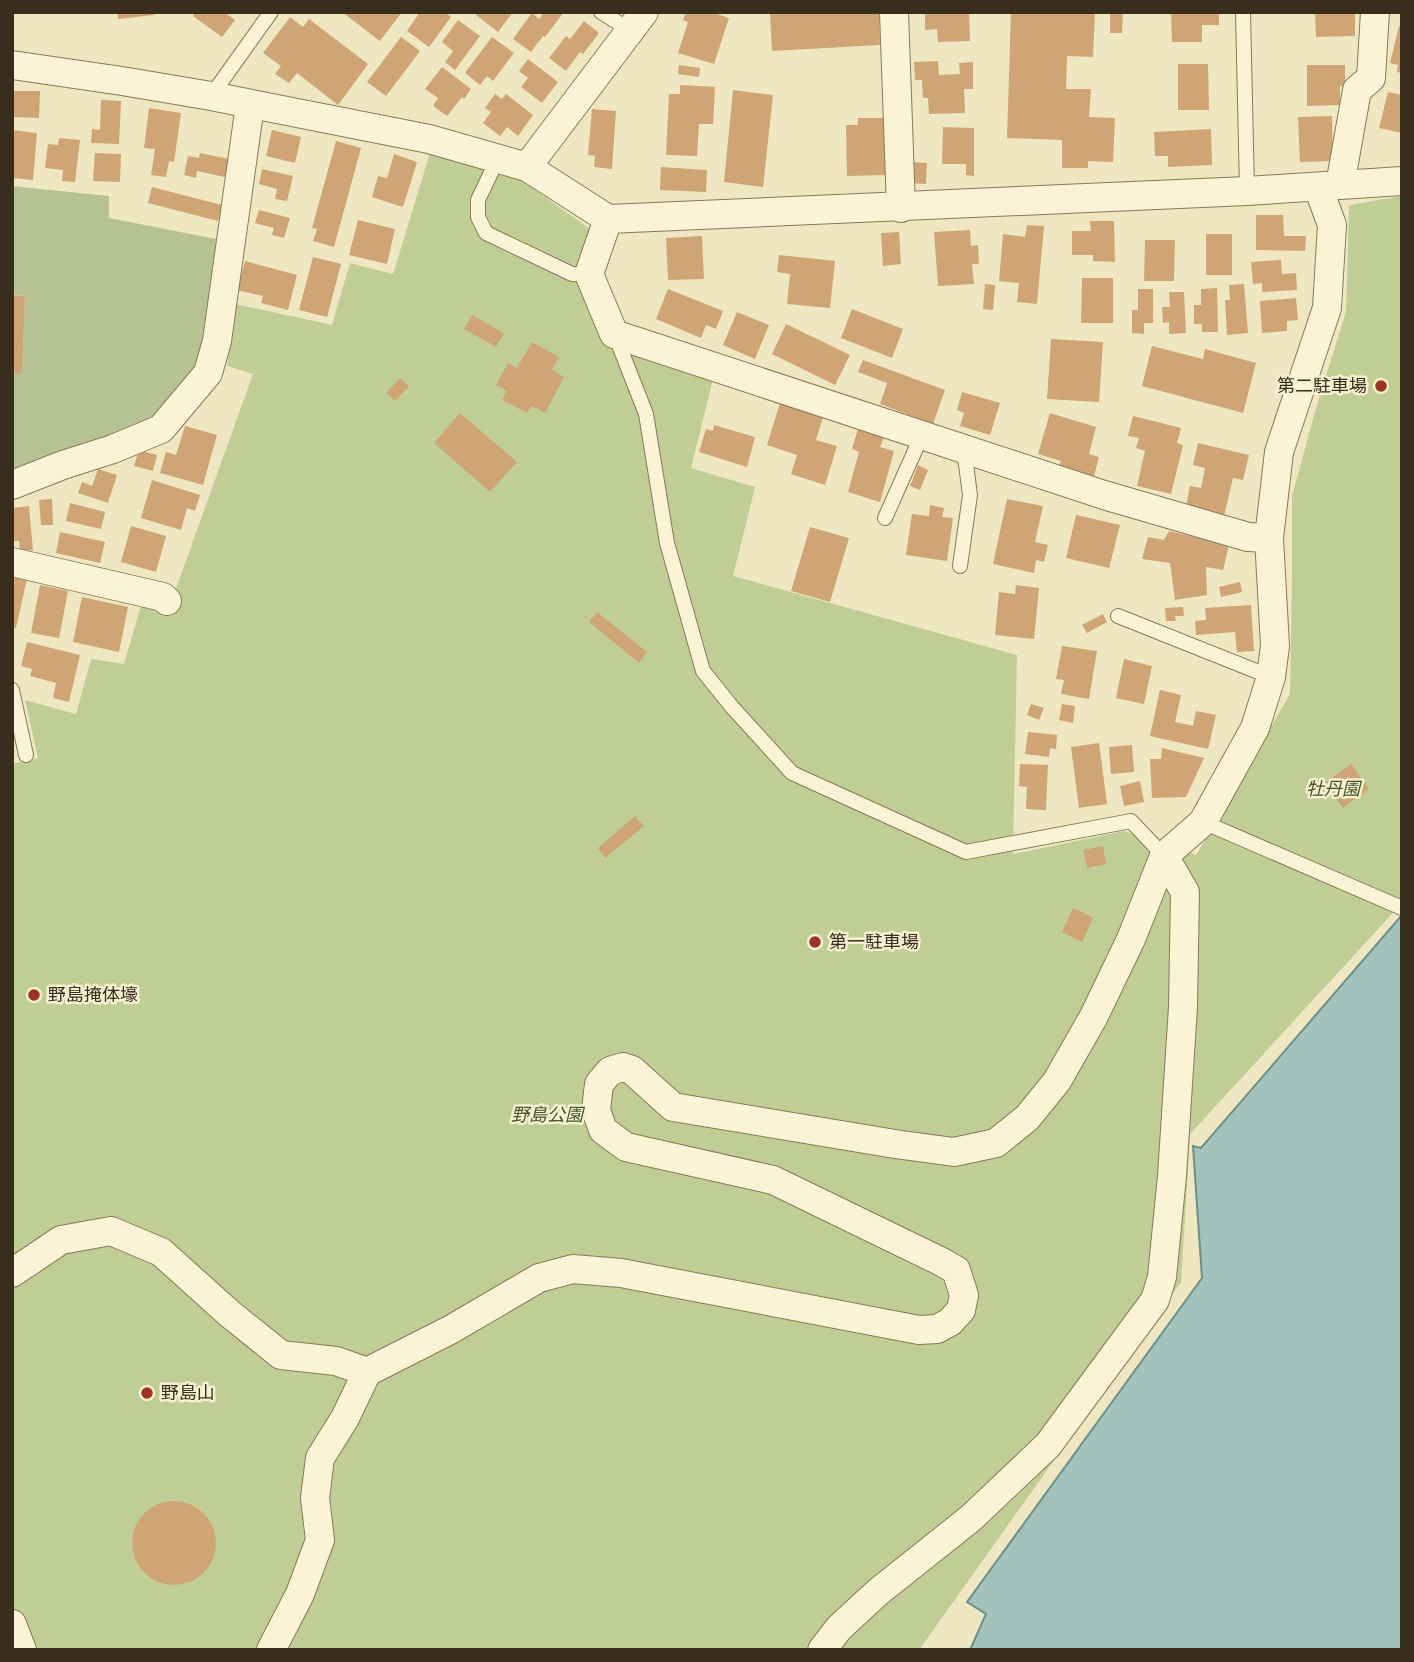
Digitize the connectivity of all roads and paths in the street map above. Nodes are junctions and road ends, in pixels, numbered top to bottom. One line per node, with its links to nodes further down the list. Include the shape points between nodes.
1 (271, 12): 8 (lane)
2 (601, 12): 6 (lane)
3 (894, 12): 15 (street)
4 (1243, 12): 14 (lane)
5 (1375, 12): 13 (street, via 1371,78 1357,90)
6 (637, 21): 11 (street)
7 (12, 65): 8 (street)
8 (211, 96): 9 (street)
9 (250, 105): 10 (street, via 429,139); 21 (street, via 217,341 208,373 161,429)
10 (498, 158): 11 (street); 17 (lane, via 478,200 478,217 486,233 572,274)
11 (527, 167): 16 (street)
12 (1402, 181): 13 (street)
13 (1329, 186): 14 (street); 23 (street, via 1332,225 1327,308 1279,452)
14 (1247, 191): 15 (street)
15 (901, 208): 16 (street)
16 (608, 219): 17 (street)
17 (589, 274): 18 (street)
18 (614, 334): 19 (street); 32 (lane, via 646,414 667,544 703,671 792,773 966,852 1131,821)
19 (922, 435): 20 (street); 22 (lane)
20 (964, 449): 23 (street, via 1130,503 1248,537); 25 (lane, via 970,495)
21 (12, 485)
22 (885, 518)
23 (1269, 538): 28 (street, via 1275,646)
24 (12, 562): 26 (street)
25 (960, 566)
26 (167, 601)
27 (1118, 616): 28 (lane)
28 (1271, 677): 31 (street, via 1255,728)
29 (12, 690): 30 (lane)
30 (26, 755)
31 (1203, 822): 32 (street); 33 (lane)
32 (1164, 856): 35 (street, via 1131,939 1057,1081 1027,1118 996,1143 954,1152 673,1107 623,1067 610,1071 599,1084 596,1110 603,1130 626,1147 773,1180 956,1270 964,1295 961,1310 950,1322 919,1331 621,1273 573,1269 539,1278); 39 (street, via 1185,892 1183,1007 1172,1176 1162,1277 1155,1300 1048,1446 971,1518 878,1592)
33 (1402, 908)
34 (12, 1273): 35 (street, via 61,1240 111,1231 161,1252 281,1355 336,1361)
35 (367, 1372): 38 (street, via 320,1458 315,1498 320,1540 300,1594)
36 (12, 1624): 37 (street)
37 (22, 1650)
38 (271, 1650)
39 (822, 1650)

